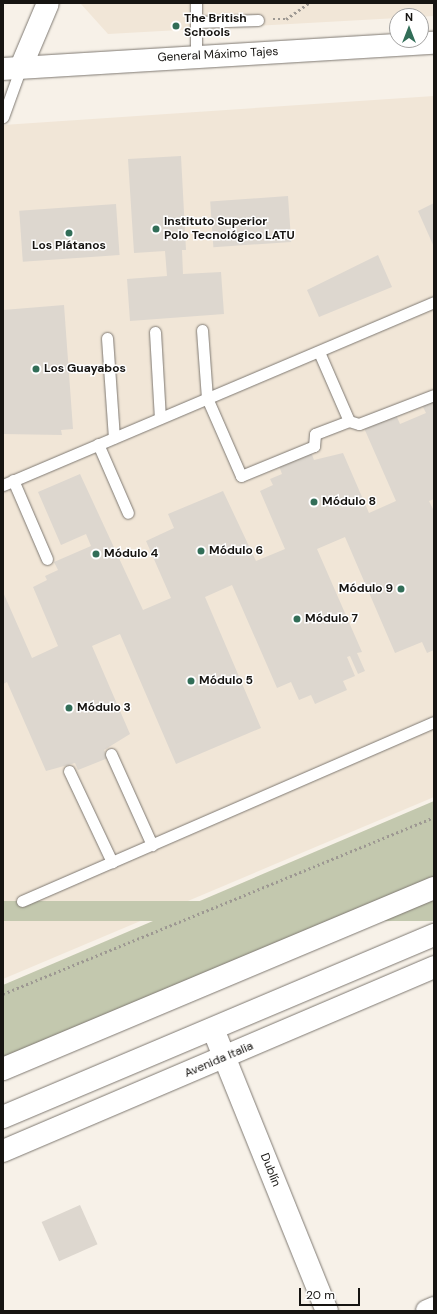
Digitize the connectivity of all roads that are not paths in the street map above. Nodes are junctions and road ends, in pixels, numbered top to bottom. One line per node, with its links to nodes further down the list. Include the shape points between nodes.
1 (48, 3): 7 (street)
2 (196, 3): 4 (lane)
3 (258, 20): 4 (lane)
4 (196, 22): 6 (lane)
5 (434, 43): 6 (street, General Máximo Tajes)
6 (196, 56): 7 (street, General Máximo Tajes)
7 (12, 68): 8 (lane)
8 (3, 117)
9 (434, 302): 13 (lane)
10 (202, 330): 15 (lane)
11 (155, 332): 16 (lane)
12 (107, 338): 18 (lane)
13 (319, 352): 15 (lane); 17 (lane)
14 (434, 395): 17 (lane, via 359,424)
15 (207, 398): 16 (lane); 17 (lane, via 241,476 314,446 315,434)
16 (160, 418): 18 (lane)
17 (349, 421)
18 (114, 438): 19 (lane)
19 (98, 444): 20 (lane); 21 (lane)
20 (8, 482): 22 (lane)
21 (128, 513)
22 (48, 559)
23 (434, 722): 26 (lane)
24 (111, 754): 26 (lane)
25 (69, 771): 27 (lane)
26 (152, 845): 27 (lane)
27 (112, 862): 29 (lane)
28 (434, 888): 34 (street)
29 (22, 901)
30 (434, 936): 32 (street)
31 (434, 967): 33 (street, Avenida Italia)
32 (213, 1029): 33 (street, Dublín); 35 (street)
33 (224, 1058): 36 (street, Avenida Italia); 38 (street, Dublín)
34 (3, 1069)
35 (3, 1117)
36 (3, 1150)
37 (434, 1308): 39 (street)
38 (327, 1311)
39 (427, 1311)

